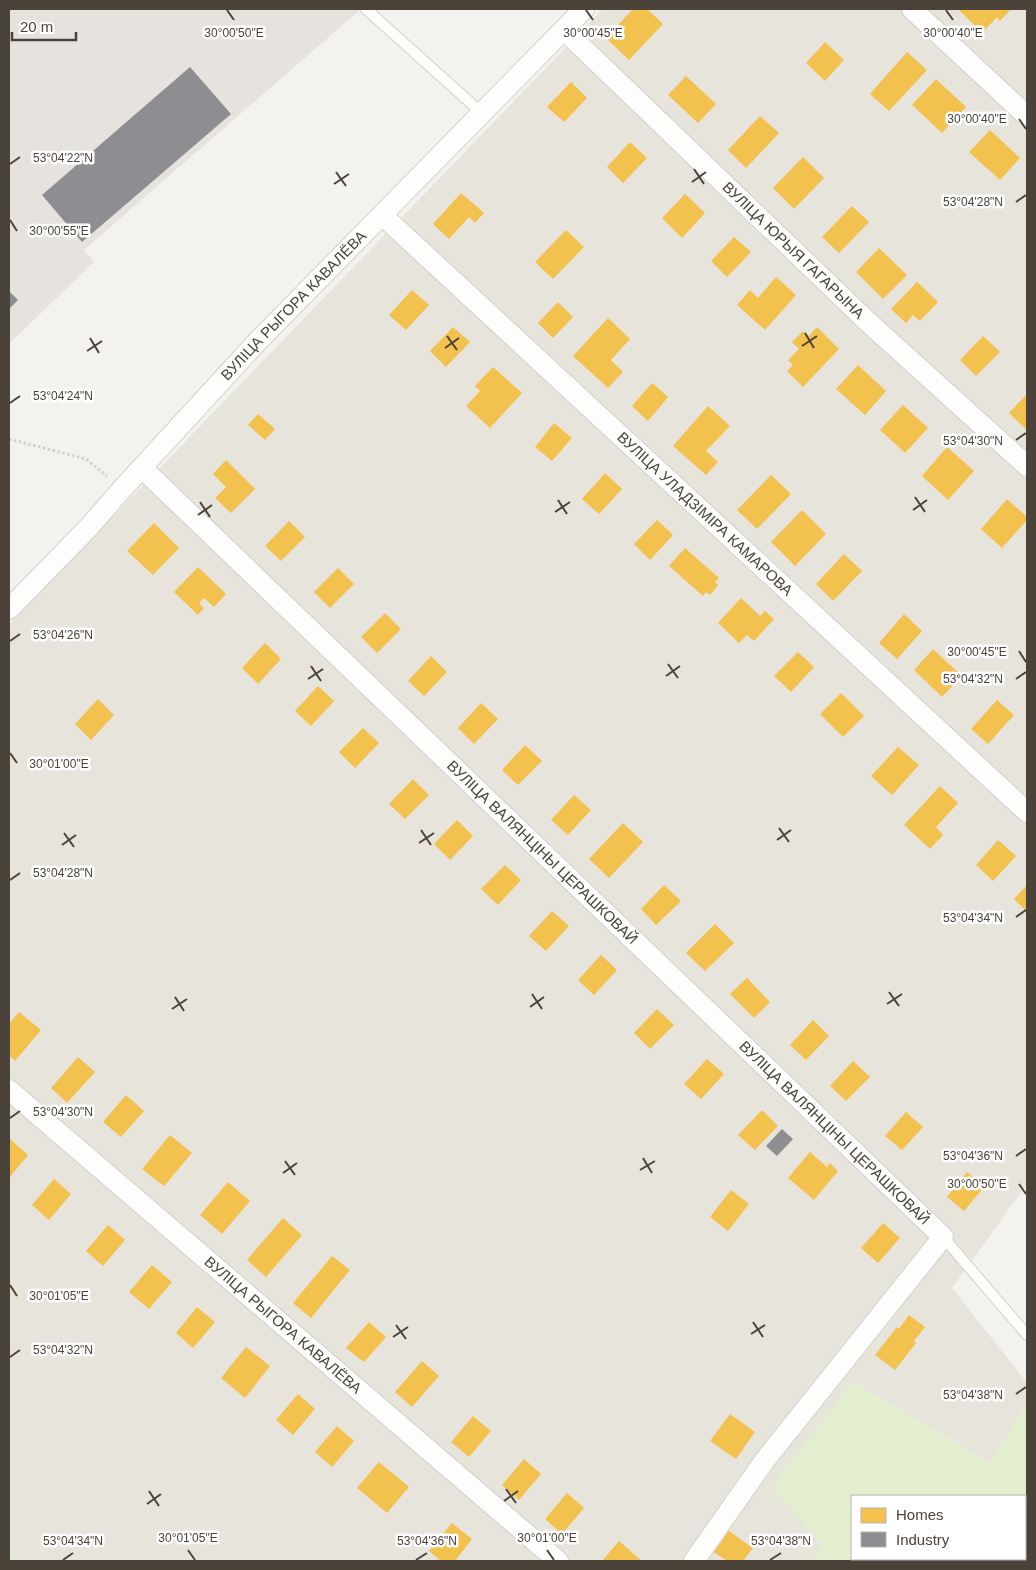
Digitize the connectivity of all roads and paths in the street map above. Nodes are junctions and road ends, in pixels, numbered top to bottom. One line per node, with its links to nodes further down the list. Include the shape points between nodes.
1 (366, 9): 5 (lane)
2 (584, 9): 4 (street, ВУЛІЦА РЫГОРА КАВАЛЁВА)
3 (912, 9): 6 (street)
4 (564, 30): 5 (street, ВУЛІЦА РЫГОРА КАВАЛЁВА); 9 (street, ВУЛІЦА ЮРЫЯ ГАГАРЫНА, via 868,322)
5 (482, 114): 7 (street, ВУЛІЦА РЫГОРА КАВАЛЁВА)
6 (1027, 116)
7 (382, 214): 10 (street, ВУЛІЦА РЫГОРА КАВАЛЁВА, via 257,342); 13 (street, ВУЛІЦА УЛАДЗІМІРА КАМАРОВА)
8 (9, 439): 11 (path, via 86,459)
9 (1027, 466)
10 (142, 468): 11 (street, ВУЛІЦА РЫГОРА КАВАЛЁВА); 15 (street, ВУЛІЦА ВАЛЯНЦІНЫ ЦЕРАШКОВАЙ)
11 (123, 488): 12 (street, ВУЛІЦА РЫГОРА КАВАЛЁВА)
12 (9, 609)
13 (1027, 812)
14 (9, 1090): 17 (street, ВУЛІЦА РЫГОРА КАВАЛЁВА)
15 (943, 1236): 16 (lane); 18 (street, via 765,1460)
16 (1027, 1335)
17 (558, 1561)
18 (694, 1561)

